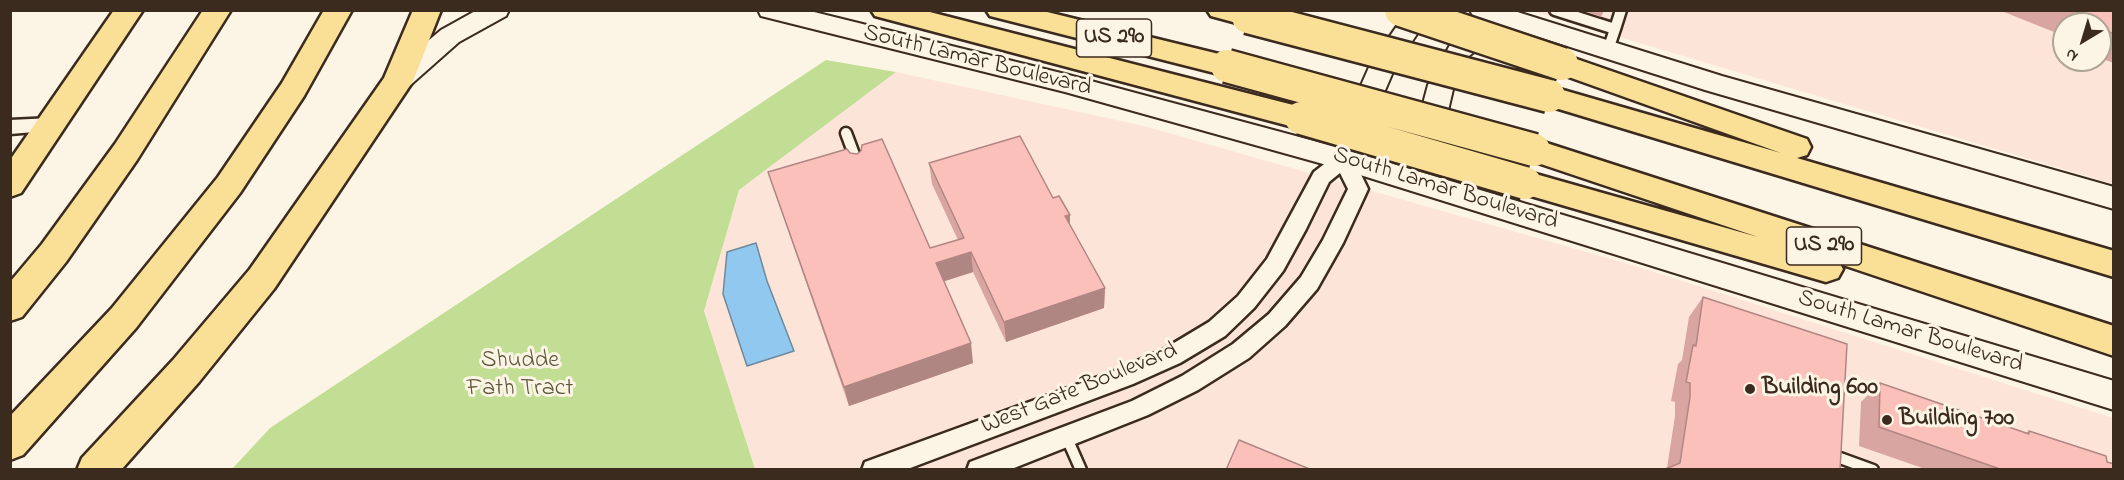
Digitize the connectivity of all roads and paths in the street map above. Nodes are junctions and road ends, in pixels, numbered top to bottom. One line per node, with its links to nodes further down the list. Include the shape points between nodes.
1 (129, 10): 17 (highway)
2 (217, 10): 26 (highway, via 126,152)
3 (338, 10): 30 (highway, via 294,89 209,212 124,318)
4 (497, 10): 16 (main road, via 450,36)
5 (770, 10): 20 (main road, South Lamar Boulevard, via 1065,83)
6 (885, 10): 27 (highway, bridge, via 1301,118 1869,281)
7 (1000, 10): 27 (highway, US 290, bridge, via 1313,88 1534,150)
8 (1221, 10): 25 (highway, bridge, via 1549,96)
9 (1401, 10): 25 (highway, bridge)
10 (1421, 10): 20 (main road, West Gate Boulevard, via 1383,64)
11 (1482, 10): 15 (main road)
12 (1555, 10): 15 (lane)
13 (1621, 10): 15 (lane)
14 (426, 11): 16 (highway)
15 (1603, 41): 23 (main road); 24 (main road, via 1513,33 1491,35 1470,42 1459,51 1441,85 1425,144 1433,166 1447,181)
16 (398, 81): 32 (highway, via 235,314)
17 (52, 125): 18 (street); 22 (highway)
18 (10, 127)
19 (846, 133): 21 (lane)
20 (1344, 159): 24 (main road, South Lamar Boulevard); 29 (street, West Gate Boulevard, via 1358,189 1310,283 1277,320 1241,351 1190,383 1140,408); 33 (street, West Gate Boulevard, via 1321,177 1275,265 1246,302 1217,329 1172,356 1125,376)
21 (859, 168)
22 (10, 185)
23 (2114, 198)
24 (1485, 202): 28 (main road, South Lamar Boulevard)
25 (2114, 263)
26 (10, 307)
27 (2114, 341)
28 (2114, 396)
29 (1066, 436): 34 (street, West Gate Boulevard); 35 (lane)
30 (10, 443)
31 (1840, 458): 36 (lane)
32 (96, 470)
33 (874, 470)
34 (979, 470)
35 (1081, 470)
36 (1873, 470)

